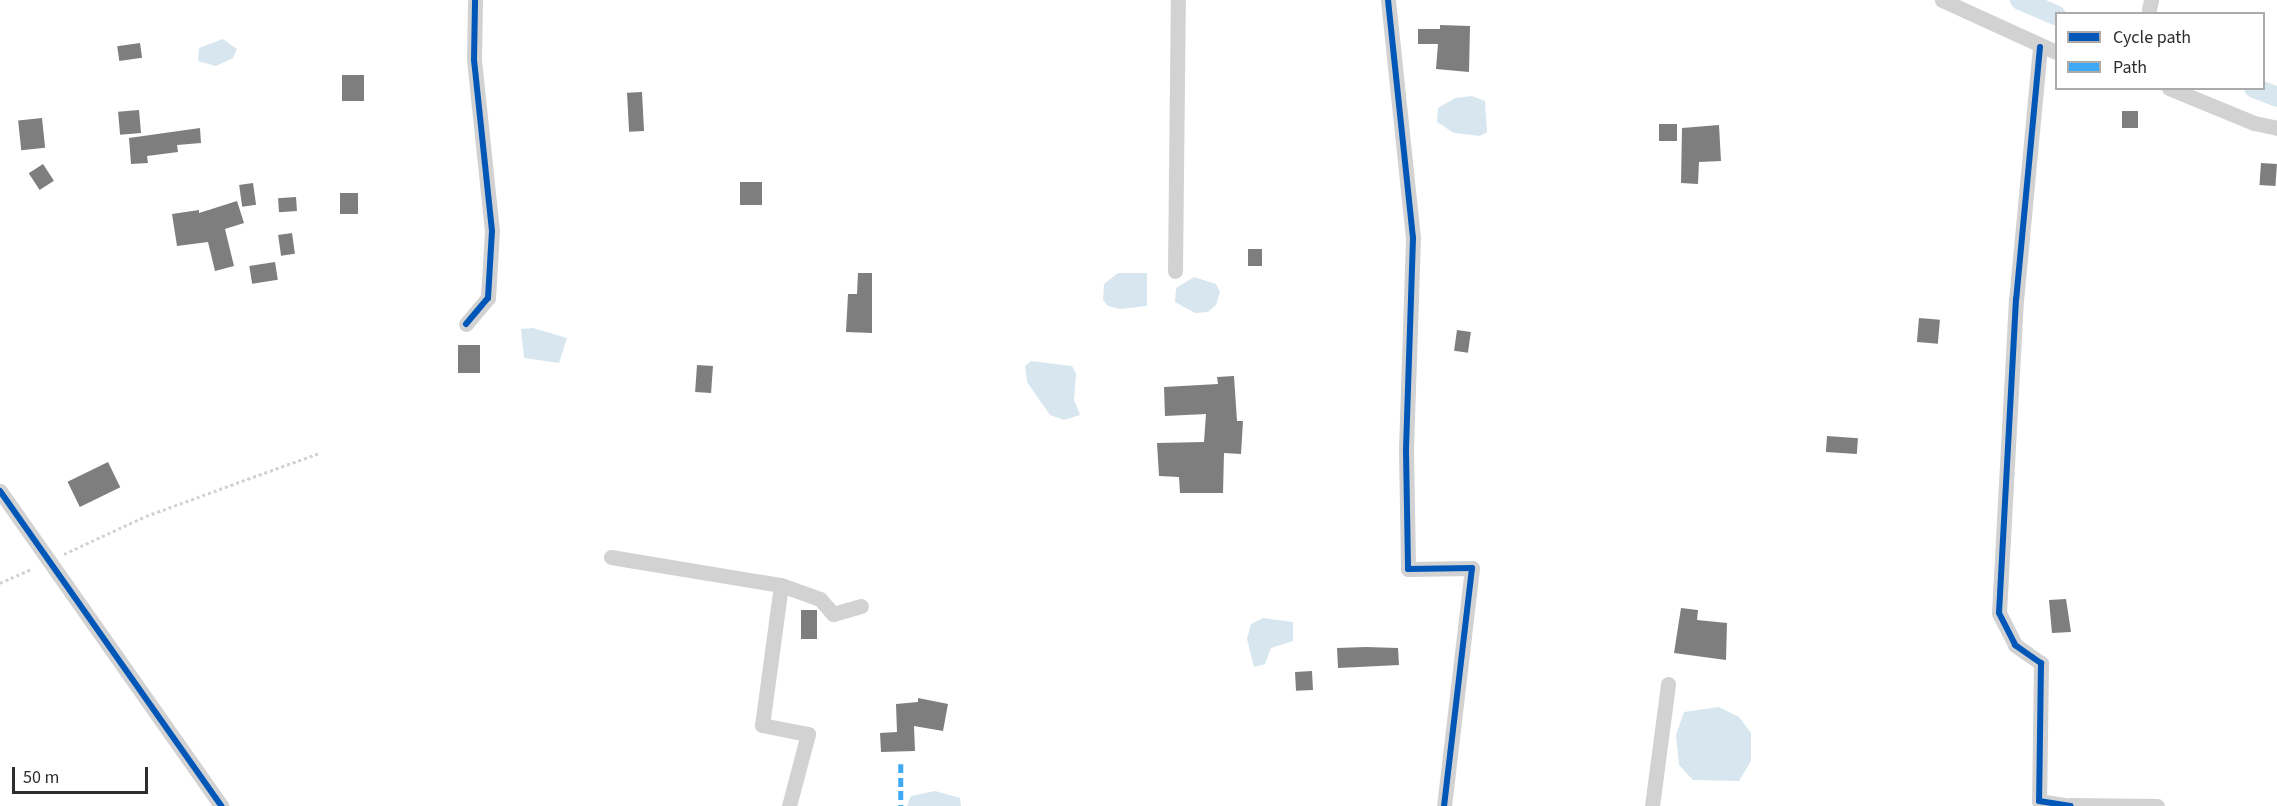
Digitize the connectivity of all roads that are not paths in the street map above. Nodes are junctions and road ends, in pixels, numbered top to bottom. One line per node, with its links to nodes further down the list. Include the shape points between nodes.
1 (476, 0): 10 (street, via 474,60 492,231 488,298)
2 (1178, 0): 9 (street)
3 (1388, 0): 19 (street, via 1413,238 1406,451 1408,569 1472,568)
4 (1942, 0): 5 (street)
5 (2040, 47): 6 (street); 16 (street, via 2016,298 1999,613 2015,645 2041,663 2039,801)
6 (2055, 52)
7 (2174, 90): 8 (street, via 2254,123)
8 (2277, 128)
9 (1174, 271)
10 (466, 324)
11 (0, 491): 17 (street)
12 (611, 557): 13 (street)
13 (781, 585): 14 (street, via 820,599 833,614); 18 (street, via 762,725 808,734)
14 (861, 606)
15 (1668, 684): 20 (street)
16 (2071, 805): 21 (street)
17 (221, 806)
18 (789, 806)
19 (1444, 806)
20 (1652, 806)
21 (2157, 806)

